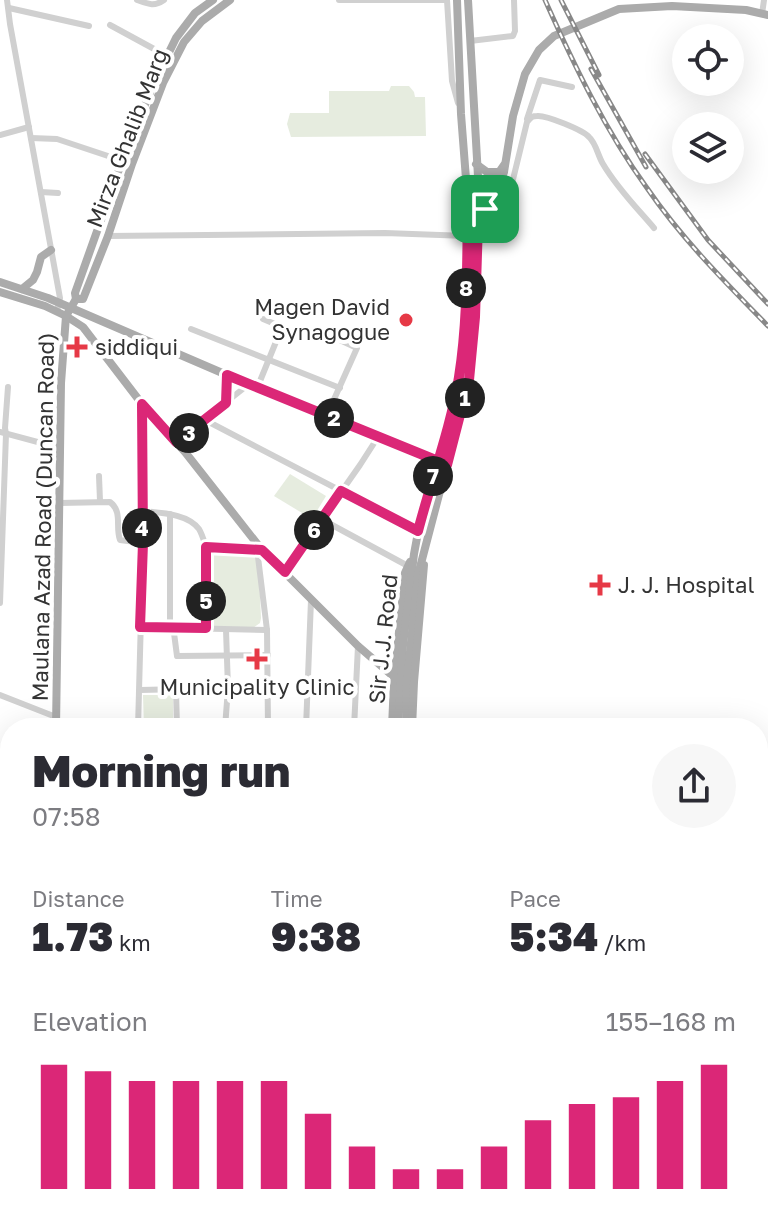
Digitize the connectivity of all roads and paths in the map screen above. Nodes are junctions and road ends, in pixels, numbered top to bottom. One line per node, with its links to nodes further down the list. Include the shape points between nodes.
1 (137, 0): 2 (street, via 151,5)
2 (164, 0)
3 (230, 0): 10 (main road, Mirza Ghalib Marg)
4 (339, 0): 5 (street)
5 (447, 0): 20 (street, via 452,81)
6 (457, 0): 20 (main road)
7 (468, 0): 17 (main road)
8 (514, 0): 17 (street, via 513,36)
9 (764, 0): 12 (street)
10 (211, 3): 18 (main road, Mirza Ghalib Marg, via 195,13); 26 (main road, Mirza Ghalib Marg, via 163,83)
11 (8, 4): 14 (street); 16 (street)
12 (765, 15): 28 (main road, via 745,6 619,9 554,36 525,74)
13 (0, 23): 14 (street)
14 (10, 24): 22 (street)
15 (110, 25): 18 (street)
16 (89, 26)
17 (470, 41): 27 (main road)
18 (167, 56): 25 (main road, Mirza Ghalib Marg)
19 (572, 87): 21 (street, via 540,80)
20 (461, 114): 32 (main road)
21 (527, 122): 33 (street, via 507,204); 34 (street, via 542,116 588,136 617,184)
22 (29, 127): 23 (street); 24 (street)
23 (0, 135)
24 (31, 138): 25 (street, via 57,139); 29 (street)
25 (122, 161): 26 (street); 41 (main road, Mirza Ghalib Marg)
26 (132, 164): 35 (main road, Mirza Ghalib Marg)
27 (476, 164): 28 (main road, via 487,172); 31 (main road)
28 (501, 168): 31 (main road); 33 (main road, via 501,182)
29 (41, 192): 30 (street); 37 (street)
30 (58, 193)
31 (479, 194): 32 (main road); 33 (main road)
32 (468, 201): 33 (main road); 36 (main road)
33 (482, 207): 61 (main road, via 469,380)
34 (654, 228)
35 (108, 236): 36 (street); 41 (main road, Mirza Ghalib Marg, via 83,299)
36 (467, 236): 60 (main road, via 459,378)
37 (51, 250): 39 (main road); 42 (street)
38 (0, 282): 39 (main road)
39 (22, 289): 42 (main road)
40 (0, 292): 42 (main road)
41 (76, 299): 42 (main road, Mirza Ghalib Marg)
42 (63, 309): 47 (main road); 53 (main road); 59 (main road, Maulana Azad Road (Duncan Road))
43 (263, 319): 46 (street, via 282,327)
44 (191, 329): 46 (street)
45 (318, 330): 50 (street, via 357,348)
46 (268, 360): 48 (street); 50 (street)
47 (227, 375): 48 (main road); 52 (street)
48 (254, 385): 52 (street); 54 (main road)
49 (8, 387): 51 (street)
50 (340, 388): 54 (street)
51 (3, 401): 56 (street)
52 (226, 403): 55 (street)
53 (142, 404): 58 (main road); 66 (street)
54 (327, 415): 57 (main road)
55 (205, 420): 58 (street); 63 (street)
56 (3, 433): 59 (street); 68 (street)
57 (378, 437): 60 (main road); 63 (street)
58 (176, 442): 73 (main road)
59 (60, 448): 65 (main road, Maulana Azad Road (Duncan Road))
60 (438, 461): 61 (main road); 70 (main road)
61 (447, 465): 75 (main road)
62 (99, 476): 64 (street)
63 (341, 491): 69 (street); 70 (street)
64 (100, 501): 65 (street); 71 (street, via 116,506 120,540)
65 (59, 503): 93 (main road, Maulana Azad Road (Duncan Road))
66 (142, 511): 67 (street); 71 (street)
67 (170, 514): 72 (street, via 192,521); 81 (street)
68 (2, 516): 79 (street)
69 (321, 519): 76 (street); 77 (street)
70 (418, 531): 74 (main road)
71 (143, 543): 80 (street)
72 (206, 547): 73 (street); 82 (street)
73 (259, 550): 77 (main road); 84 (street)
74 (414, 554): 76 (main road, Sir J.J. Road); 88 (main road)
75 (424, 556): 88 (main road); 103 (main road, Sir J.J. Road)
76 (408, 566): 88 (main road, Sir J.J. Road)
77 (285, 572): 78 (main road)
78 (311, 600): 85 (main road); 98 (street)
79 (0, 603)
80 (140, 627): 81 (street); 90 (street)
81 (170, 627): 82 (street); 87 (street, via 177,656)
82 (206, 628): 83 (street)
83 (226, 630): 84 (street); 87 (street)
84 (267, 630): 86 (street)
85 (358, 646): 88 (main road); 99 (street)
86 (268, 655): 87 (street); 97 (street)
87 (228, 656): 89 (street)
88 (401, 674): 100 (main road, Sir J.J. Road); 101 (main road); 102 (main road)
89 (228, 688): 91 (street); 96 (street)
90 (140, 690): 91 (street); 94 (street)
91 (176, 690): 95 (street)
92 (0, 695): 93 (street)
93 (56, 717)
94 (139, 718)
95 (177, 718)
96 (226, 718)
97 (268, 718)
98 (306, 718)
99 (354, 718)
100 (394, 718)
101 (399, 718)
102 (405, 718)
103 (412, 718)

